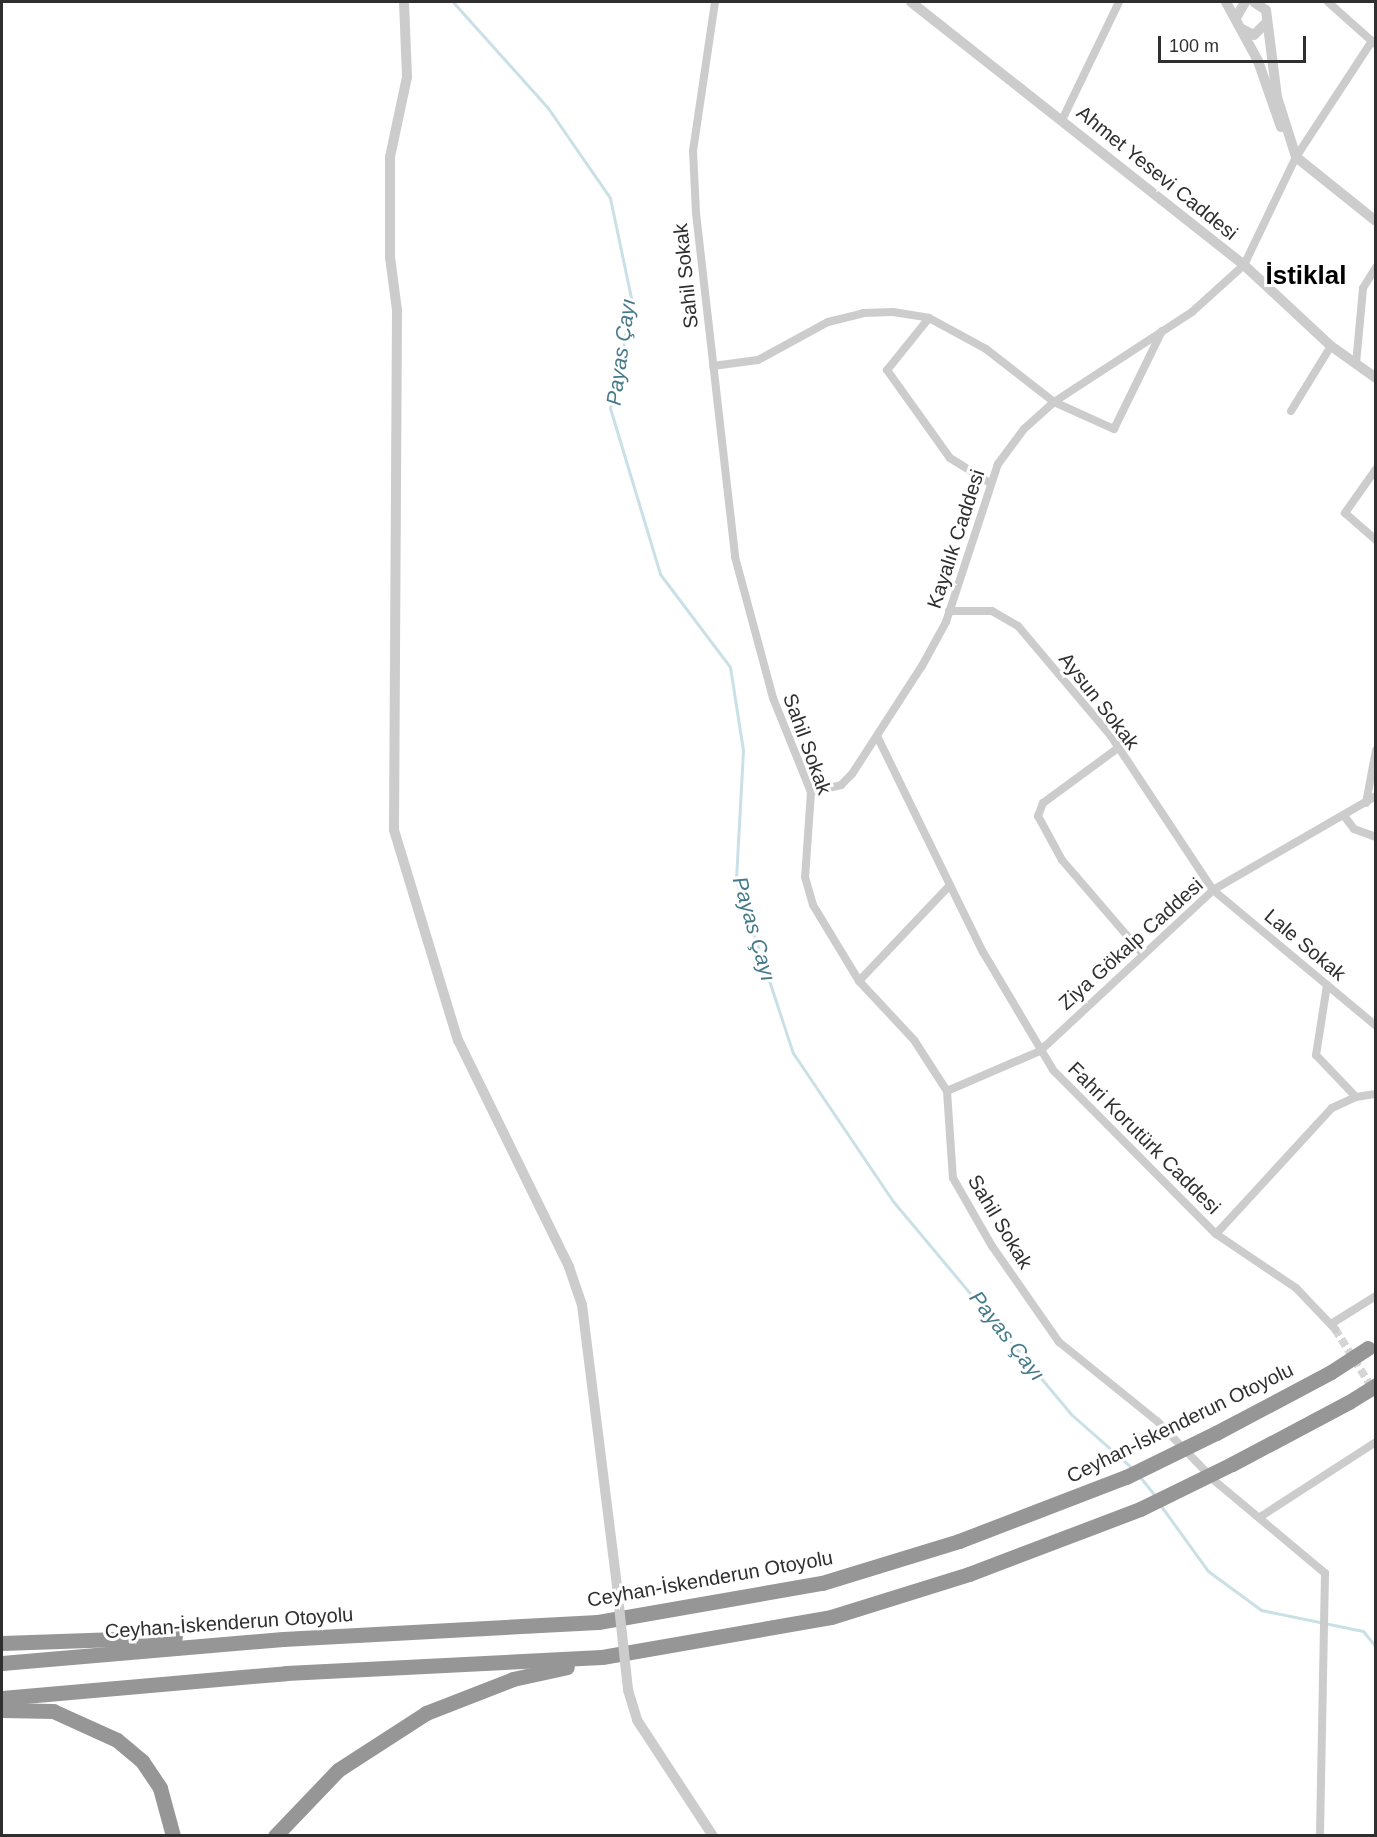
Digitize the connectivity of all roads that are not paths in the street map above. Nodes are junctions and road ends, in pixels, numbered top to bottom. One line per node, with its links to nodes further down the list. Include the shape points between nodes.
1 (404, 2): 63 (street, bridge, via 408,77 390,157 390,257 397,310 394,830 459,1040 569,1267 582,1305 628,1690 637,1720)
2 (715, 2): 23 (street, Sahil Sokak, via 693,150)
3 (911, 2): 14 (street, Ahmet Yesevi Caddesi)
4 (1119, 2): 14 (street)
5 (1226, 2): 10 (street)
6 (1245, 2): 10 (street)
7 (1254, 2): 9 (street)
8 (1328, 2): 13 (street)
9 (1267, 6): 11 (street)
10 (1237, 16): 12 (street)
11 (1267, 22): 12 (street, via 1254,35); 15 (street, via 1277,96)
12 (1242, 29): 15 (street)
13 (1374, 43): 15 (street, Kayalık Caddesi)
14 (1062, 120): 17 (street, Ahmet Yesevi Caddesi)
15 (1296, 157): 16 (street); 17 (street, Kayalık Caddesi)
16 (1376, 221)
17 (1244, 265): 20 (street, Kayalık Caddesi, via 1222,289); 21 (street, Ahmet Yesevi Caddesi)
18 (1376, 267): 22 (street, via 1363,288)
19 (928, 318): 23 (street, via 863,313 803,334 758,360); 25 (street, via 986,349); 28 (street, via 887,370 950,458)
20 (1162, 331): 25 (street, Kayalık Caddesi); 25 (street, via 1114,429)
21 (1331, 346): 22 (street, Ahmet Yesevi Caddesi); 26 (street)
22 (1356, 364): 24 (street, Ahmet Yesevi Caddesi)
23 (713, 366): 34 (street, Sahil Sokak, via 743,599)
24 (1376, 378)
25 (1054, 402): 28 (street, Kayalık Caddesi, via 1024,429)
26 (1291, 411)
27 (1376, 469): 29 (street, via 1345,513)
28 (990, 483): 30 (street, Kayalık Caddesi)
29 (1376, 540)
30 (949, 611): 31 (street, Kayalık Caddesi); 32 (street, Aysun Sokak, via 969,607 1005,616)
31 (878, 738): 34 (street, Kayalık Caddesi, via 842,785); 39 (street, Fahri Korutürk Caddesi)
32 (1118, 748): 40 (street, Aysun Sokak); 41 (street, via 1043,803 1038,816 1062,860)
33 (1376, 750): 36 (street)
34 (811, 792): 42 (street, Sahil Sokak, via 805,877 813,905)
35 (1376, 796): 36 (street, Ziya Gökalp Caddesi)
36 (1366, 803): 37 (street, Ziya Gökalp Caddesi)
37 (1345, 817): 38 (street, via 1354,829); 40 (street, Ziya Gökalp Caddesi)
38 (1376, 837)
39 (950, 885): 42 (street); 45 (street, Fahri Korutürk Caddesi)
40 (1213, 890): 41 (street, Ziya Gökalp Caddesi); 43 (street, Lale Sokak)
41 (1141, 952): 45 (street, Ziya Gökalp Caddesi)
42 (859, 981): 46 (street, Sahil Sokak, via 914,1040)
43 (1327, 985): 44 (street, Lale Sokak); 48 (street, via 1316,1055)
44 (1376, 1026)
45 (1040, 1051): 46 (street); 49 (street, Fahri Korutürk Caddesi, via 1074,1093)
46 (947, 1092): 54 (street, Sahil Sokak, via 954,1178 992,1246 1059,1342 1158,1422 1216,1482)
47 (1376, 1095): 48 (street)
48 (1356, 1097): 49 (street, via 1332,1108)
49 (1216, 1234): 50 (street, Fahri Korutürk Caddesi, via 1296,1288 1333,1327)
50 (1376, 1296)
51 (1372, 1346): 56 (highway, Ceyhan-İskenderun Otoyolu, bridge, via 1331,1372 1126,1477 959,1541 822,1583 598,1622)
52 (1376, 1385): 55 (highway, bridge, via 1140,1509 969,1575 831,1617)
53 (1376, 1442): 54 (street)
54 (1260, 1517): 64 (street, Sahil Sokak, via 1325,1574)
55 (746, 1634): 59 (highway, via 602,1657 286,1673); 62 (highway, via 555,1669 469,1694 426,1713 356,1758)
56 (284, 1639): 57 (highway); 58 (highway, Ceyhan-İskenderun Otoyolu)
57 (2, 1643)
58 (2, 1663)
59 (2, 1698)
60 (2, 1710): 61 (highway, via 53,1711 117,1740 142,1761 160,1788)
61 (173, 1836)
62 (275, 1836)
63 (713, 1836)
64 (1320, 1836)

